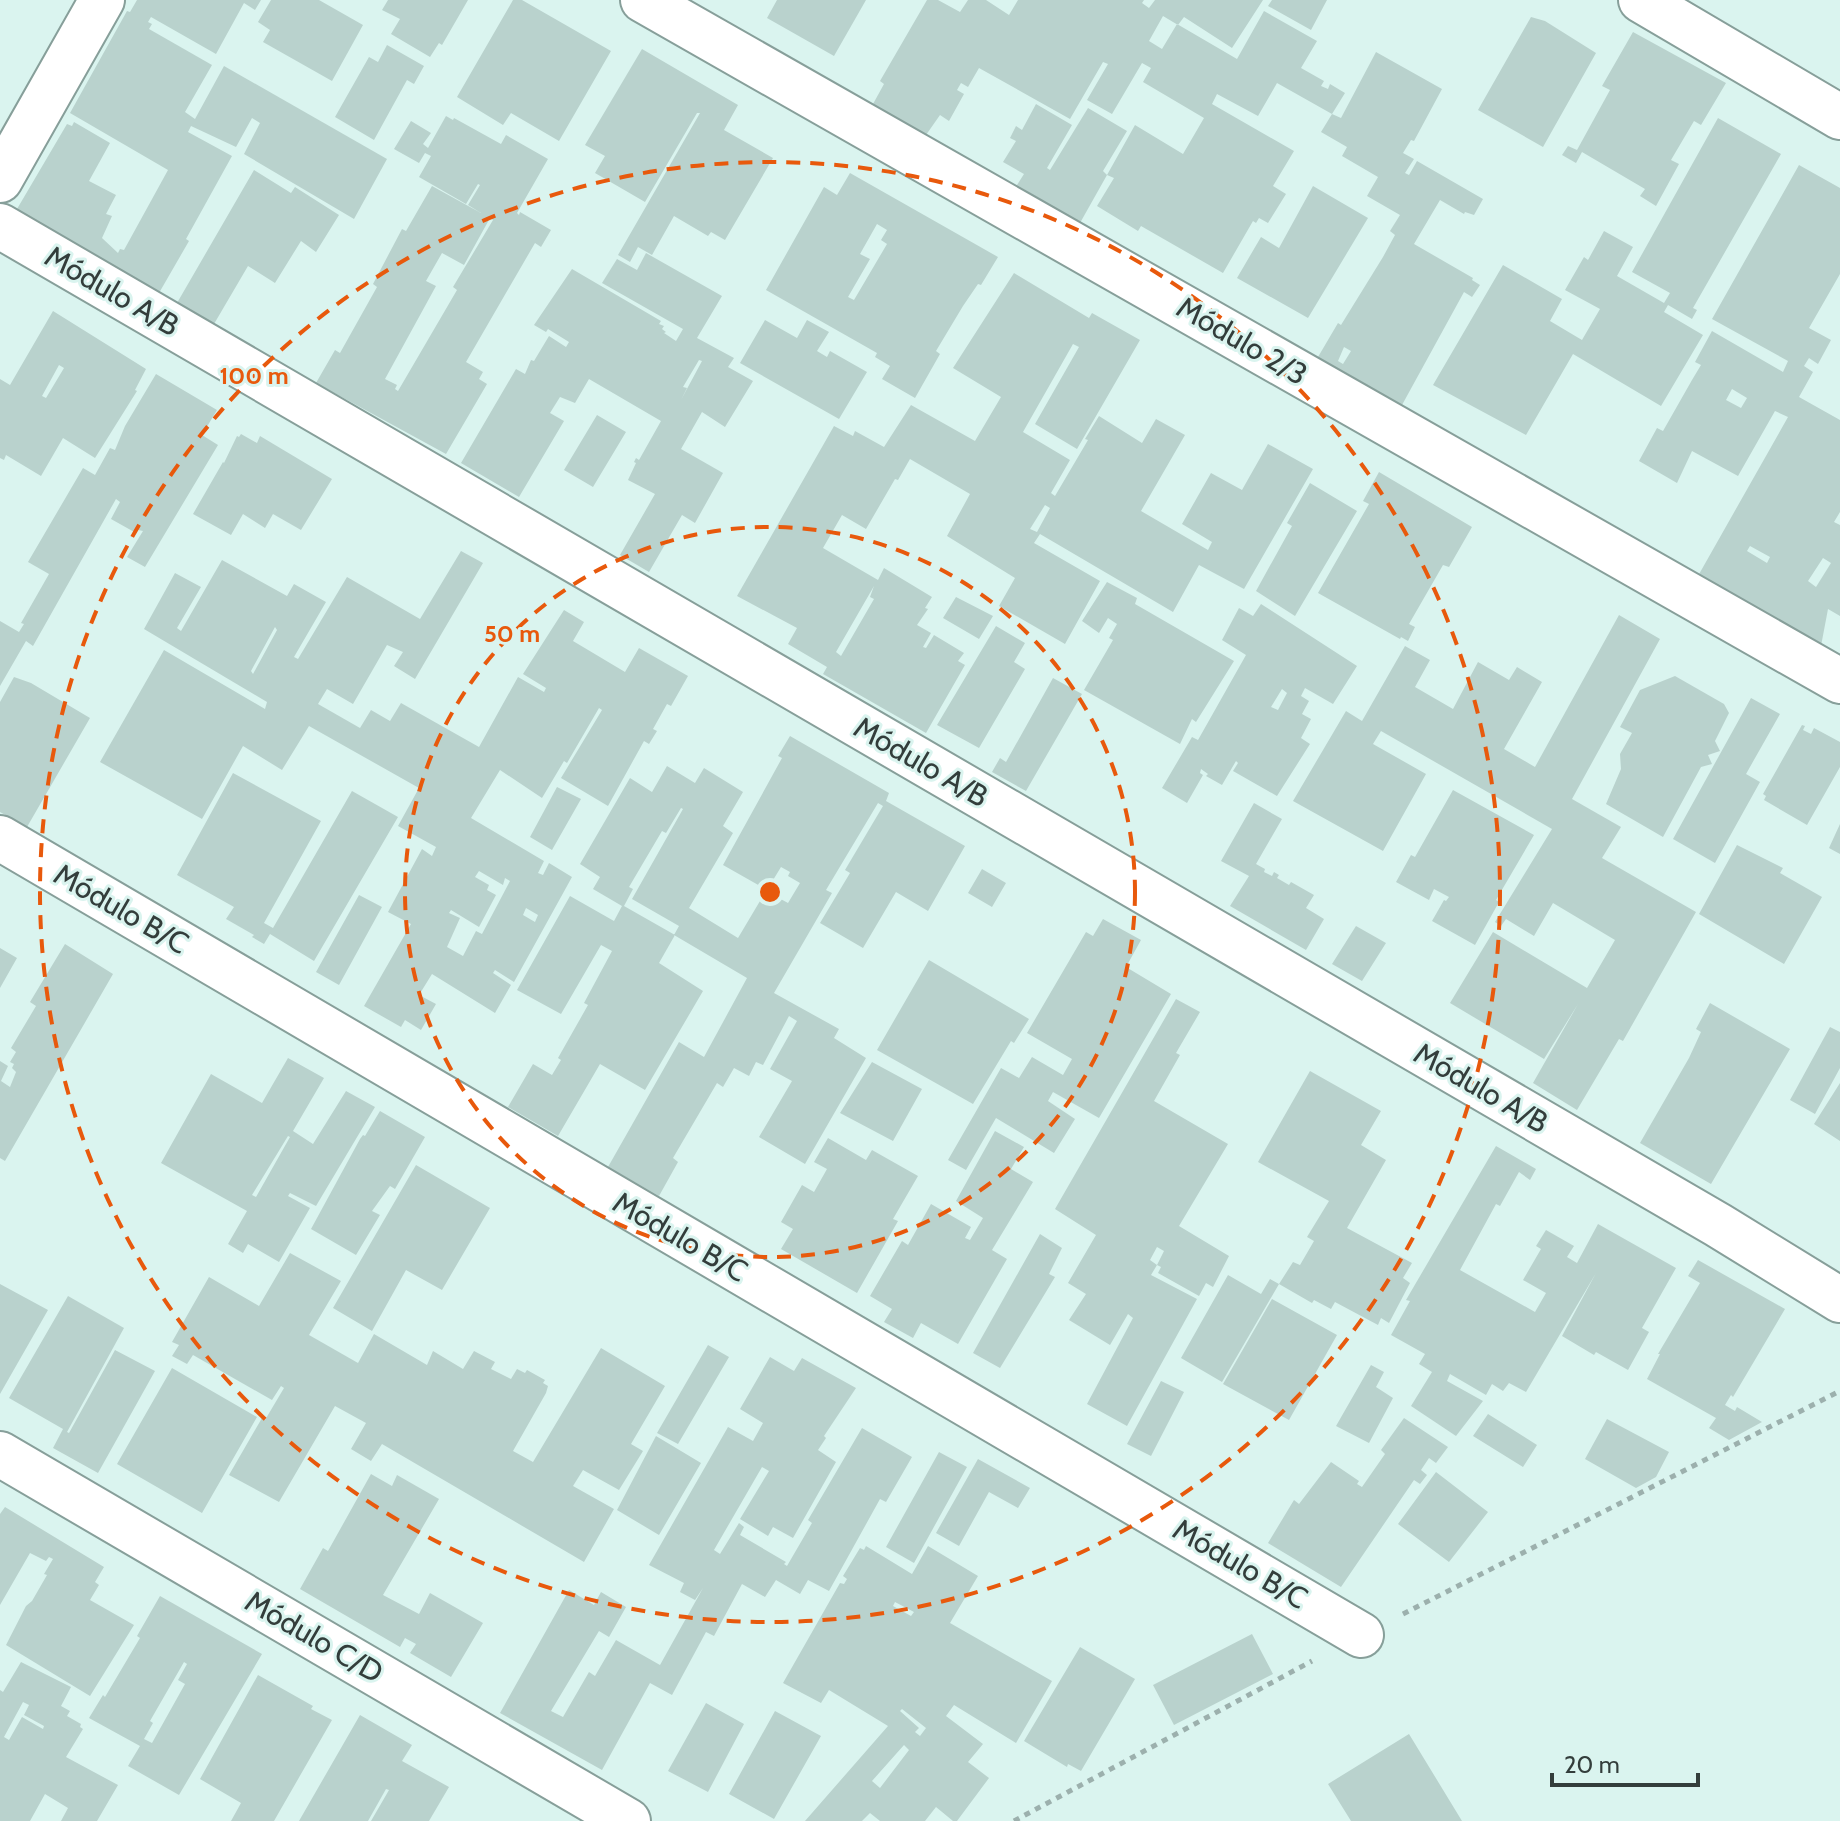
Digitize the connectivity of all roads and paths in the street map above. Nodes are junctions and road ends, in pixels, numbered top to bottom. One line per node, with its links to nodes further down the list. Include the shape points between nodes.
1 (102, 0): 5 (street)
2 (643, 0): 7 (street, Módulo 2/3)
3 (1641, 0): 4 (street)
4 (1840, 117)
5 (0, 180)
6 (0, 226): 9 (street, Módulo A/B)
7 (1840, 681)
8 (0, 838): 12 (street, Módulo B/C)
9 (1840, 1300)
10 (1840, 1391): 12 (path)
11 (0, 1454): 13 (street, Módulo C/D)
12 (1361, 1635): 14 (path)
13 (628, 1821)
14 (1014, 1821)

